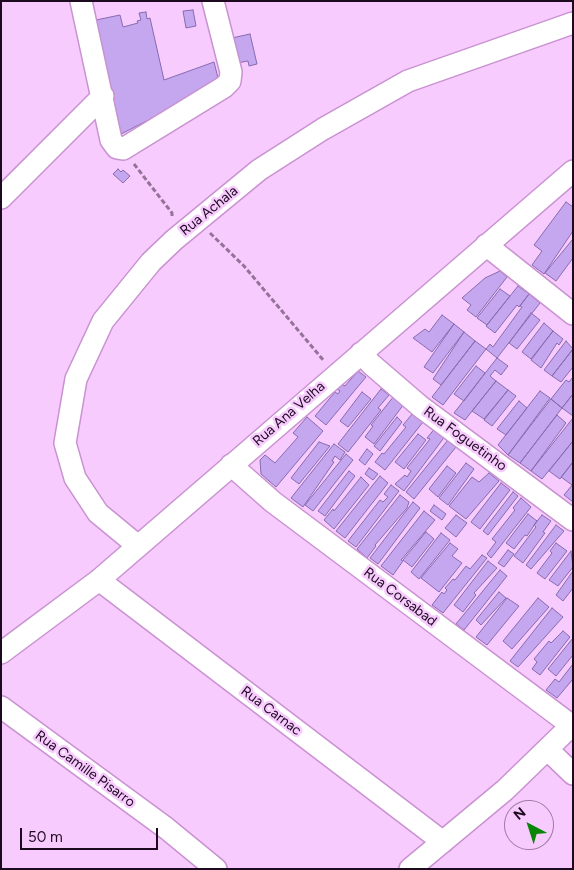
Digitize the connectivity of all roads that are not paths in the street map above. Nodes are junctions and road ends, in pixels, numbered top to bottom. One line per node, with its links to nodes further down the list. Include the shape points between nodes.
1 (81, 1): 4 (street)
2 (213, 1): 4 (street, via 231,72 230,81 224,87 123,149 117,148 110,140)
3 (573, 23): 12 (street, Rua Achala, via 408,81 259,170 151,262 103,321 76,378 65,443 75,478 98,513)
4 (103, 96): 6 (street)
5 (573, 171): 7 (street, Rua Ana Velha)
6 (1, 198)
7 (486, 245): 8 (street); 9 (street, Rua Ana Velha)
8 (573, 314)
9 (361, 353): 10 (street, Rua Ana Velha); 11 (street, Rua Foguetinho, via 420,407)
10 (231, 465): 12 (street, Rua Ana Velha); 16 (street, Rua Corsabad, via 274,502)
11 (573, 520)
12 (138, 546): 13 (street, Rua Ana Velha)
13 (99, 580): 14 (street, Rua Ana Velha); 19 (street, Rua Carnac)
14 (1, 653)
15 (1, 707): 20 (street, Rua Camille Pisarro, via 166,828)
16 (572, 725): 17 (street)
17 (548, 750): 18 (street); 19 (street)
18 (573, 774)
19 (443, 842): 21 (street)
20 (216, 869)
21 (410, 869)

